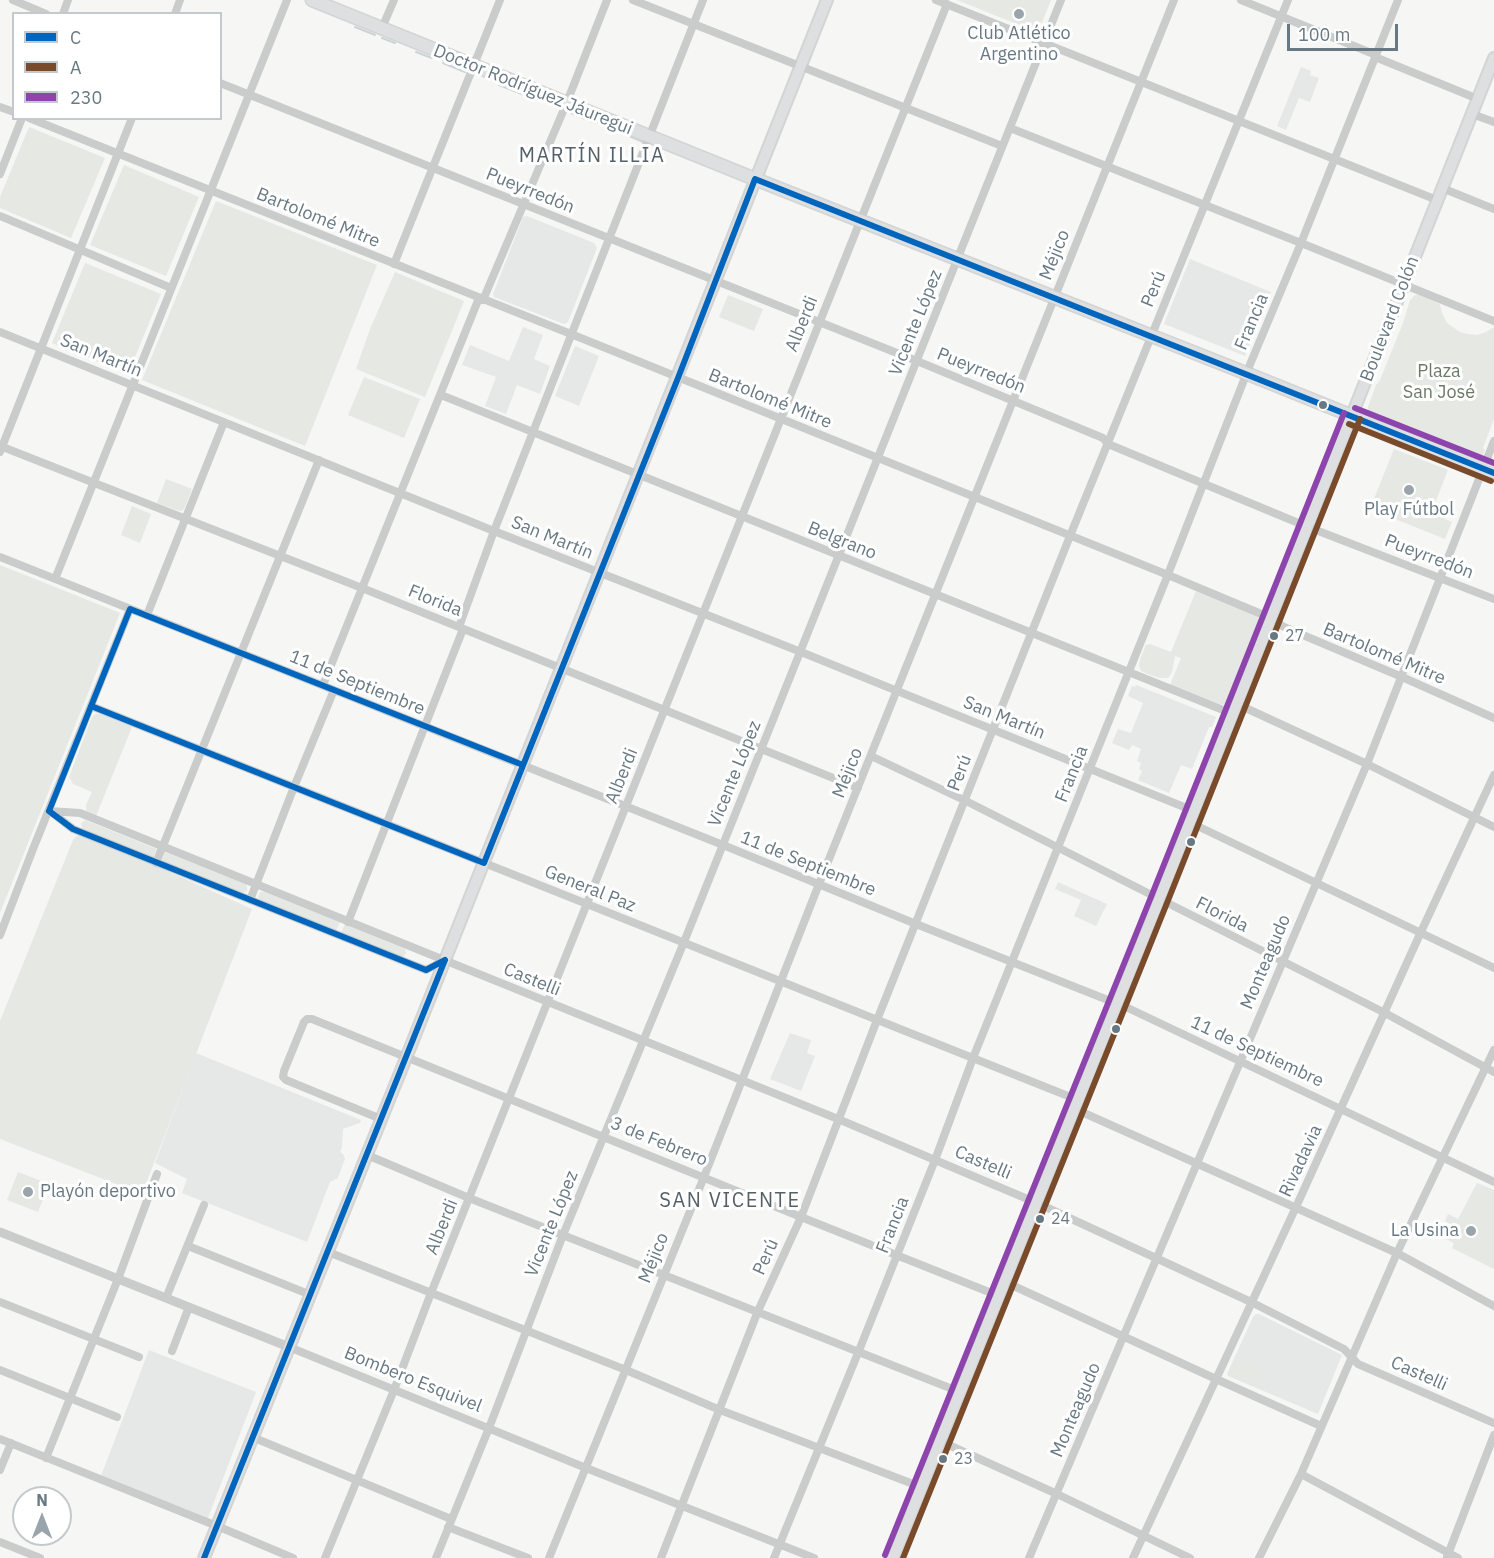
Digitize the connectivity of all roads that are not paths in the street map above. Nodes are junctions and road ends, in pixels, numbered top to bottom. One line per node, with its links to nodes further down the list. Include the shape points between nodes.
1 (12, 0): 17 (street)
2 (287, 0): 28 (street)
3 (312, 0): 20 (main road, Doctor Rodríguez Jáuregui)
4 (393, 0): 20 (street)
5 (500, 0): 24 (street)
6 (607, 0): 30 (street)
7 (633, 0): 19 (street)
8 (704, 0): 19 (street)
9 (827, 0): 25 (main road)
10 (936, 0): 16 (street)
11 (1061, 0): 21 (street, Vicente López)
12 (1174, 0): 26 (street, Méjico)
13 (1241, 0): 18 (street)
14 (1288, 0): 18 (street, Perú)
15 (1398, 0): 22 (street, Francia)
16 (947, 4): 21 (street); 31 (street, Alberdi)
17 (41, 12)
18 (1281, 17): 22 (street); 36 (street, Perú)
19 (693, 25): 25 (street); 39 (street)
20 (382, 28): 24 (main road, Doctor Rodríguez Jáuregui)
21 (1043, 43): 26 (street); 38 (street, Vicente López)
22 (1376, 56): 29 (street); 42 (street, Francia)
23 (1494, 58): 29 (main road, Boulevard Colón)
24 (474, 66): 30 (main road, Doctor Rodríguez Jáuregui); 44 (street)
25 (800, 67): 31 (street); 46 (main road)
26 (1141, 82): 36 (street); 43 (street, Méjico)
27 (222, 84): 28 (street, Pueyrredón)
28 (250, 94): 44 (street, Pueyrredón); 48 (street)
29 (1478, 99): 32 (main road, Boulevard Colón)
30 (567, 102): 39 (main road, Doctor Rodríguez Jáuregui); 50 (street)
31 (904, 108): 40 (street); 54 (street, Alberdi)
32 (1472, 114): 37 (street); 47 (main road, Boulevard Colón)
33 (21, 120): 45 (street)
34 (34, 120): 41 (street, Bartolomé Mitre)
35 (131, 120): 41 (street)
36 (1238, 121): 42 (street); 51 (street, Perú)
37 (1494, 122)
38 (1010, 128): 40 (street, Vicente López); 43 (street)
39 (650, 136): 46 (main road, Doctor Rodríguez Jáuregui); 55 (street)
40 (1002, 146): 58 (street, Vicente López)
41 (118, 154): 48 (street, Bartolomé Mitre); 57 (street)
42 (1334, 159): 49 (street); 56 (street, Francia)
43 (1107, 166): 51 (street); 63 (street, Méjico)
44 (433, 169): 50 (street, Pueyrredón); 59 (street)
45 (0, 174)
46 (755, 179): 54 (main road, Doctor Rodríguez Jáuregui); 60 (main road)
47 (1442, 188): 49 (main road, Boulevard Colón); 52 (street)
48 (211, 191): 59 (street, Bartolomé Mitre); 62 (street)
49 (1437, 200): 61 (main road, Boulevard Colón)
50 (523, 203): 55 (street, Pueyrredón); 64 (street)
51 (1204, 206): 56 (street); 69 (street, Perú)
52 (1494, 209)
53 (0, 216): 57 (street)
54 (860, 220): 58 (main road, Doctor Rodríguez Jáuregui); 66 (street, Alberdi)
55 (609, 239): 60 (street, Pueyrredón); 68 (street)
56 (1301, 243): 61 (street); 72 (street, Francia)
57 (81, 250): 62 (street); 70 (street)
58 (957, 259): 63 (main road, Doctor Rodríguez Jáuregui); 71 (street, Vicente López)
59 (394, 264): 64 (street, Bartolomé Mitre)
60 (716, 282): 66 (street, Pueyrredón); 73 (main road)
61 (1404, 284): 65 (street); 77 (main road, Boulevard Colón)
62 (171, 288): 74 (street)
63 (1054, 297): 69 (main road, Doctor Rodríguez Jáuregui); 76 (street, Méjico)
64 (481, 299): 68 (street, Bartolomé Mitre); 75 (street)
65 (1494, 321)
66 (819, 322): 71 (street, Pueyrredón); 78 (street, Alberdi)
67 (0, 332): 70 (street, San Martín)
68 (571, 334): 73 (street, Bartolomé Mitre); 80 (street)
69 (1151, 336): 72 (main road, Doctor Rodríguez Jáuregui); 82 (street, Perú)
70 (42, 349): 74 (street, San Martín); 83 (street)
71 (917, 361): 76 (street, Pueyrredón); 84 (street, Vicente López)
72 (1248, 374): 77 (main road, Doctor Rodríguez Jáuregui); 89 (street, Francia)
73 (678, 378): 78 (street, Bartolomé Mitre); 87 (main road)
74 (132, 385): 79 (street, San Martín); 88 (street)
75 (441, 395): 80 (street, Belgrano); 90 (street)
76 (1014, 400): 82 (street, Pueyrredón, via 1103,438); 91 (street, Méjico)
77 (1352, 416): 86 (main road, Doctor Rodríguez Jáuregui); 94 (main road, Boulevard Colón)
78 (780, 419): 84 (street, Bartolomé Mitre); 92 (street, Alberdi)
79 (224, 422): 85 (street, San Martín); 93 (street)
80 (533, 432): 87 (street, Belgrano); 95 (street)
81 (1494, 441): 86 (street, Monteagudo)
82 (1108, 444): 89 (street, Pueyrredón); 96 (street, Perú)
83 (1, 448): 88 (street, Florida)
84 (878, 459): 91 (street, Bartolomé Mitre); 98 (street, Vicente López)
85 (319, 460): 90 (street, San Martín); 97 (street)
86 (1489, 471): 102 (street, Monteagudo)
87 (639, 474): 92 (street, Belgrano); 100 (main road)
88 (93, 482): 93 (street, Florida); 103 (street)
89 (1204, 484): 94 (street, Pueyrredón); 101 (street, Francia)
90 (400, 493): 95 (street, San Martín); 104 (street)
91 (975, 498): 96 (street, Bartolomé Mitre); 105 (street, Méjico)
92 (742, 516): 98 (street, Belgrano); 108 (street, Alberdi)
93 (186, 518): 97 (street, Florida); 109 (street)
94 (1308, 527): 102 (street, Pueyrredón); 110 (main road, Boulevard Colón)
95 (494, 531): 100 (street, San Martín); 111 (street)
96 (1071, 536): 101 (street, Bartolomé Mitre); 112 (street, Perú)
97 (280, 555): 104 (street, Florida); 114 (street)
98 (839, 555): 105 (street, Belgrano); 113 (street, Vicente López)
99 (0, 557): 103 (street, 11 de Septiembre)
100 (600, 573): 108 (street, San Martín); 115 (main road)
101 (1168, 576): 110 (street, Bartolomé Mitre); 116 (street, Francia)
102 (1440, 577): 106 (street, Pueyrredón); 117 (street, Monteagudo)
103 (55, 579): 107 (street, 11 de Septiembre)
104 (362, 588): 111 (street, Florida); 118 (street)
105 (936, 595): 112 (street, Belgrano); 120 (street, Méjico)
106 (1494, 599)
107 (130, 609): 109 (street, 11 de Septiembre); 121 (street)
108 (703, 614): 113 (street, San Martín); 123 (street, Alberdi)
109 (147, 615): 114 (street, 11 de Septiembre)
110 (1271, 618): 117 (street, Bartolomé Mitre); 122 (main road, Boulevard Colón)
111 (461, 628): 115 (street, Florida); 125 (street)
112 (1032, 634): 116 (street, Belgrano); 126 (street, Perú)
113 (801, 652): 120 (street, San Martín); 127 (street, Vicente López)
114 (240, 653): 118 (street, 11 de Septiembre); 128 (street)
115 (561, 669): 123 (street, Florida); 131 (main road)
116 (1129, 672): 122 (street, Belgrano); 132 (street, Francia)
117 (1402, 677): 124 (street, Bartolomé Mitre); 130 (street, Monteagudo)
118 (323, 685): 119 (street, 11 de Septiembre)
119 (334, 690): 125 (street, 11 de Septiembre); 134 (street)
120 (897, 691): 126 (street, San Martín); 129 (street, Méjico)
121 (91, 706): 128 (street, General Paz); 138 (street)
122 (1235, 709): 130 (street, Belgrano); 139 (main road, Boulevard Colón)
123 (665, 710): 127 (street, Florida); 137 (street, Alberdi)
124 (1494, 718)
125 (425, 726): 131 (street, 11 de Septiembre); 141 (street)
126 (993, 730): 132 (street, San Martín); 136 (street, Perú)
127 (761, 748): 135 (street, Florida); 143 (street, Vicente López)
128 (202, 749): 134 (street, General Paz); 144 (street)
129 (871, 756): 135 (street, Méjico); 136 (street, Florida)
130 (1367, 764): 140 (street, Belgrano); 148 (street, Monteagudo)
131 (523, 765): 137 (street, 11 de Septiembre); 147 (main road)
132 (1090, 769): 139 (street, San Martín); 145 (street, Francia)
133 (1494, 775): 140 (street, Rivadavia)
134 (294, 787): 141 (street, General Paz); 150 (street)
135 (858, 788): 149 (street, Méjico)
136 (966, 801): 145 (street, Florida); 155 (street, Perú)
137 (626, 806): 143 (street, 11 de Septiembre); 153 (street, Alberdi)
138 (49, 810): 144 (street, Castelli, via 80,813); 146 (street, via 74,829); 157 (street)
139 (1192, 816): 148 (street, San Martín); 152 (main road)
140 (1475, 818): 142 (street, Belgrano); 156 (street, Rivadavia)
141 (386, 824): 147 (street, General Paz); 154 (street)
142 (1494, 827)
143 (723, 845): 149 (street, 11 de Septiembre); 159 (street, Vicente López)
144 (163, 847): 146 (street); 150 (street, Castelli)
145 (1059, 848): 152 (street, Florida); 161 (street, Francia)
146 (156, 863): 151 (street)
147 (484, 863): 153 (street, General Paz); 160 (main road)
148 (1316, 883): 156 (street, San Martín); 162 (street, Monteagudo)
149 (819, 884): 155 (street, 11 de Septiembre); 164 (street, Méjico)
150 (256, 885): 151 (street); 154 (street, Castelli)
151 (250, 900): 158 (street)
152 (1159, 900): 162 (street, Florida); 166 (main road)
153 (587, 904): 159 (street, General Paz); 165 (street, Alberdi)
154 (346, 921): 158 (street); 160 (street, Castelli)
155 (916, 924): 161 (street, 11 de Septiembre); 168 (street, Perú)
156 (1420, 934): 163 (street, San Martín); 167 (street, Rivadavia)
157 (0, 935)
158 (338, 935): 160 (street, via 426,970)
159 (684, 942): 164 (street, General Paz); 169 (street, Vicente López)
160 (445, 960): 165 (street, Castelli); 171 (main road)
161 (1012, 962): 166 (street, 11 de Septiembre); 172 (street, Francia)
162 (1282, 962): 167 (street, Florida); 173 (street, Monteagudo)
163 (1494, 968)
164 (781, 981): 168 (street, General Paz); 176 (street, Méjico)
165 (547, 1003): 169 (street, Castelli); 177 (street, Alberdi)
166 (1117, 1004): 173 (street, 11 de Septiembre); 178 (main road)
167 (1385, 1013): 174 (street, Florida); 179 (street, Rivadavia)
168 (877, 1020): 172 (street, General Paz); 181 (street, Perú)
169 (644, 1041): 176 (street, Castelli); 182 (street, Vicente López)
170 (1494, 1050): 174 (street)
171 (406, 1058): 177 (street, 3 de Febrero); 180 (main road); 180 (street, 3 de Febrero, via 312,1018 304,1022 283,1077)
172 (973, 1058): 178 (street, General Paz); 185 (street, Francia)
173 (1240, 1061): 179 (street, 11 de Septiembre); 186 (street, Monteagudo)
174 (1485, 1068): 175 (street, Florida); 184 (street)
175 (1494, 1072)
176 (742, 1081): 181 (street, Castelli); 188 (street, Méjico)
177 (509, 1098): 182 (street, 3 de Febrero); 190 (street, Alberdi)
178 (1076, 1104): 186 (street, General Paz); 191 (main road)
179 (1341, 1109): 184 (street, 11 de Septiembre); 193 (street, Rivadavia)
180 (381, 1119): 183 (main road)
181 (838, 1119): 185 (street, Castelli); 194 (street, Perú)
182 (603, 1136): 188 (street, 3 de Febrero); 196 (street, Vicente López)
183 (367, 1155): 190 (street); 198 (main road)
184 (1444, 1158): 189 (street, 11 de Septiembre); 199 (street)
185 (935, 1160): 191 (street, Castelli); 200 (street, Francia)
186 (1197, 1163): 193 (street, General Paz); 201 (street, Monteagudo)
187 (157, 1174): 203 (street)
188 (704, 1177): 194 (street, 3 de Febrero); 202 (street, Méjico)
189 (1494, 1182)
190 (469, 1198): 196 (street); 205 (street, Alberdi)
191 (1037, 1203): 201 (street, Castelli); 204 (main road)
192 (204, 1205): 197 (street)
193 (1296, 1208): 199 (street, General Paz); 210 (street, Rivadavia)
194 (801, 1217): 200 (street, 3 de Febrero); 213 (street, Perú)
195 (0, 1232): 203 (street, Bombero Esquivel)
196 (563, 1235): 202 (street); 214 (street, Vicente López)
197 (188, 1246): 206 (street); 208 (street)
198 (328, 1252): 205 (street); 206 (main road)
199 (1398, 1252): 211 (street, General Paz); 220 (street)
200 (897, 1254): 207 (street, 3 de Febrero); 219 (street, Francia)
201 (1156, 1257): 210 (street, Castelli); 215 (street, Monteagudo)
202 (663, 1274): 213 (street); 223 (street, Méjico)
203 (118, 1279): 208 (street, Bombero Esquivel); 216 (street)
204 (1005, 1281): 207 (main road); 215 (street)
205 (431, 1293): 214 (street); 225 (street, Alberdi)
206 (311, 1295): 217 (main road)
207 (999, 1296): 226 (main road)
208 (166, 1298): 212 (street, Bombero Esquivel)
209 (0, 1302): 216 (street)
210 (1251, 1302): 220 (street, Castelli); 224 (street, Rivadavia)
211 (1494, 1306)
212 (189, 1307): 217 (street, Bombero Esquivel); 218 (street)
213 (758, 1311): 219 (street); 228 (street, Perú)
214 (527, 1330): 223 (street); 232 (street, Vicente López)
215 (1124, 1336): 224 (street); 245 (street, Monteagudo)
216 (94, 1339): 221 (street); 227 (street)
217 (289, 1347): 225 (street, Bombero Esquivel); 234 (main road)
218 (172, 1351)
219 (858, 1353): 226 (street); 238 (street, Francia)
220 (1352, 1356): 230 (street, Castelli, via 1358,1364); 231 (street)
221 (139, 1357)
222 (0, 1370): 227 (street)
223 (626, 1370): 228 (street); 240 (street, Méjico)
224 (1216, 1379): 231 (street); 249 (street, Rivadavia)
225 (394, 1390): 232 (street, Bombero Esquivel); 243 (street, Alberdi)
226 (960, 1392): 236 (main road)
227 (70, 1398): 229 (street); 239 (street)
228 (720, 1410): 238 (street); 246 (street, Perú)
229 (117, 1417)
230 (1494, 1423)
231 (1321, 1426): 242 (street)
232 (489, 1428): 240 (street, Bombero Esquivel); 247 (street, Vicente López)
233 (1494, 1435): 252 (street)
234 (252, 1437): 243 (street); 248 (main road)
235 (0, 1439): 237 (street)
236 (940, 1441): 244 (main road); 245 (street)
237 (11, 1443): 239 (street); 241 (street)
238 (819, 1447): 244 (street); 251 (street, Francia)
239 (46, 1458): 248 (street)
240 (586, 1468): 246 (street, Bombero Esquivel); 259 (street, Méjico)
241 (0, 1470)
242 (1301, 1474): 252 (street); 267 (street)
243 (356, 1480): 247 (street); 256 (street, Alberdi)
244 (921, 1487): 263 (main road)
245 (1057, 1494): 249 (street); 264 (street, Monteagudo)
246 (682, 1506): 251 (street, Bombero Esquivel); 260 (street, Perú)
247 (450, 1523): 257 (street, Vicente López); 258 (street)
248 (217, 1526): 254 (main road); 255 (street)
249 (1143, 1535): 265 (street, Rivadavia); 266 (street)
250 (0, 1542): 253 (street)
251 (780, 1544): 261 (street, Francia); 262 (street, Bombero Esquivel)
252 (1448, 1556): 268 (street)
253 (40, 1558)
254 (204, 1558)
255 (293, 1558)
256 (326, 1558)
257 (436, 1558)
258 (528, 1558)
259 (549, 1558)
260 (661, 1558)
261 (774, 1558)
262 (813, 1558)
263 (892, 1558)
264 (1029, 1558)
265 (1133, 1558)
266 (1190, 1558)
267 (1259, 1558)
268 (1458, 1558)

